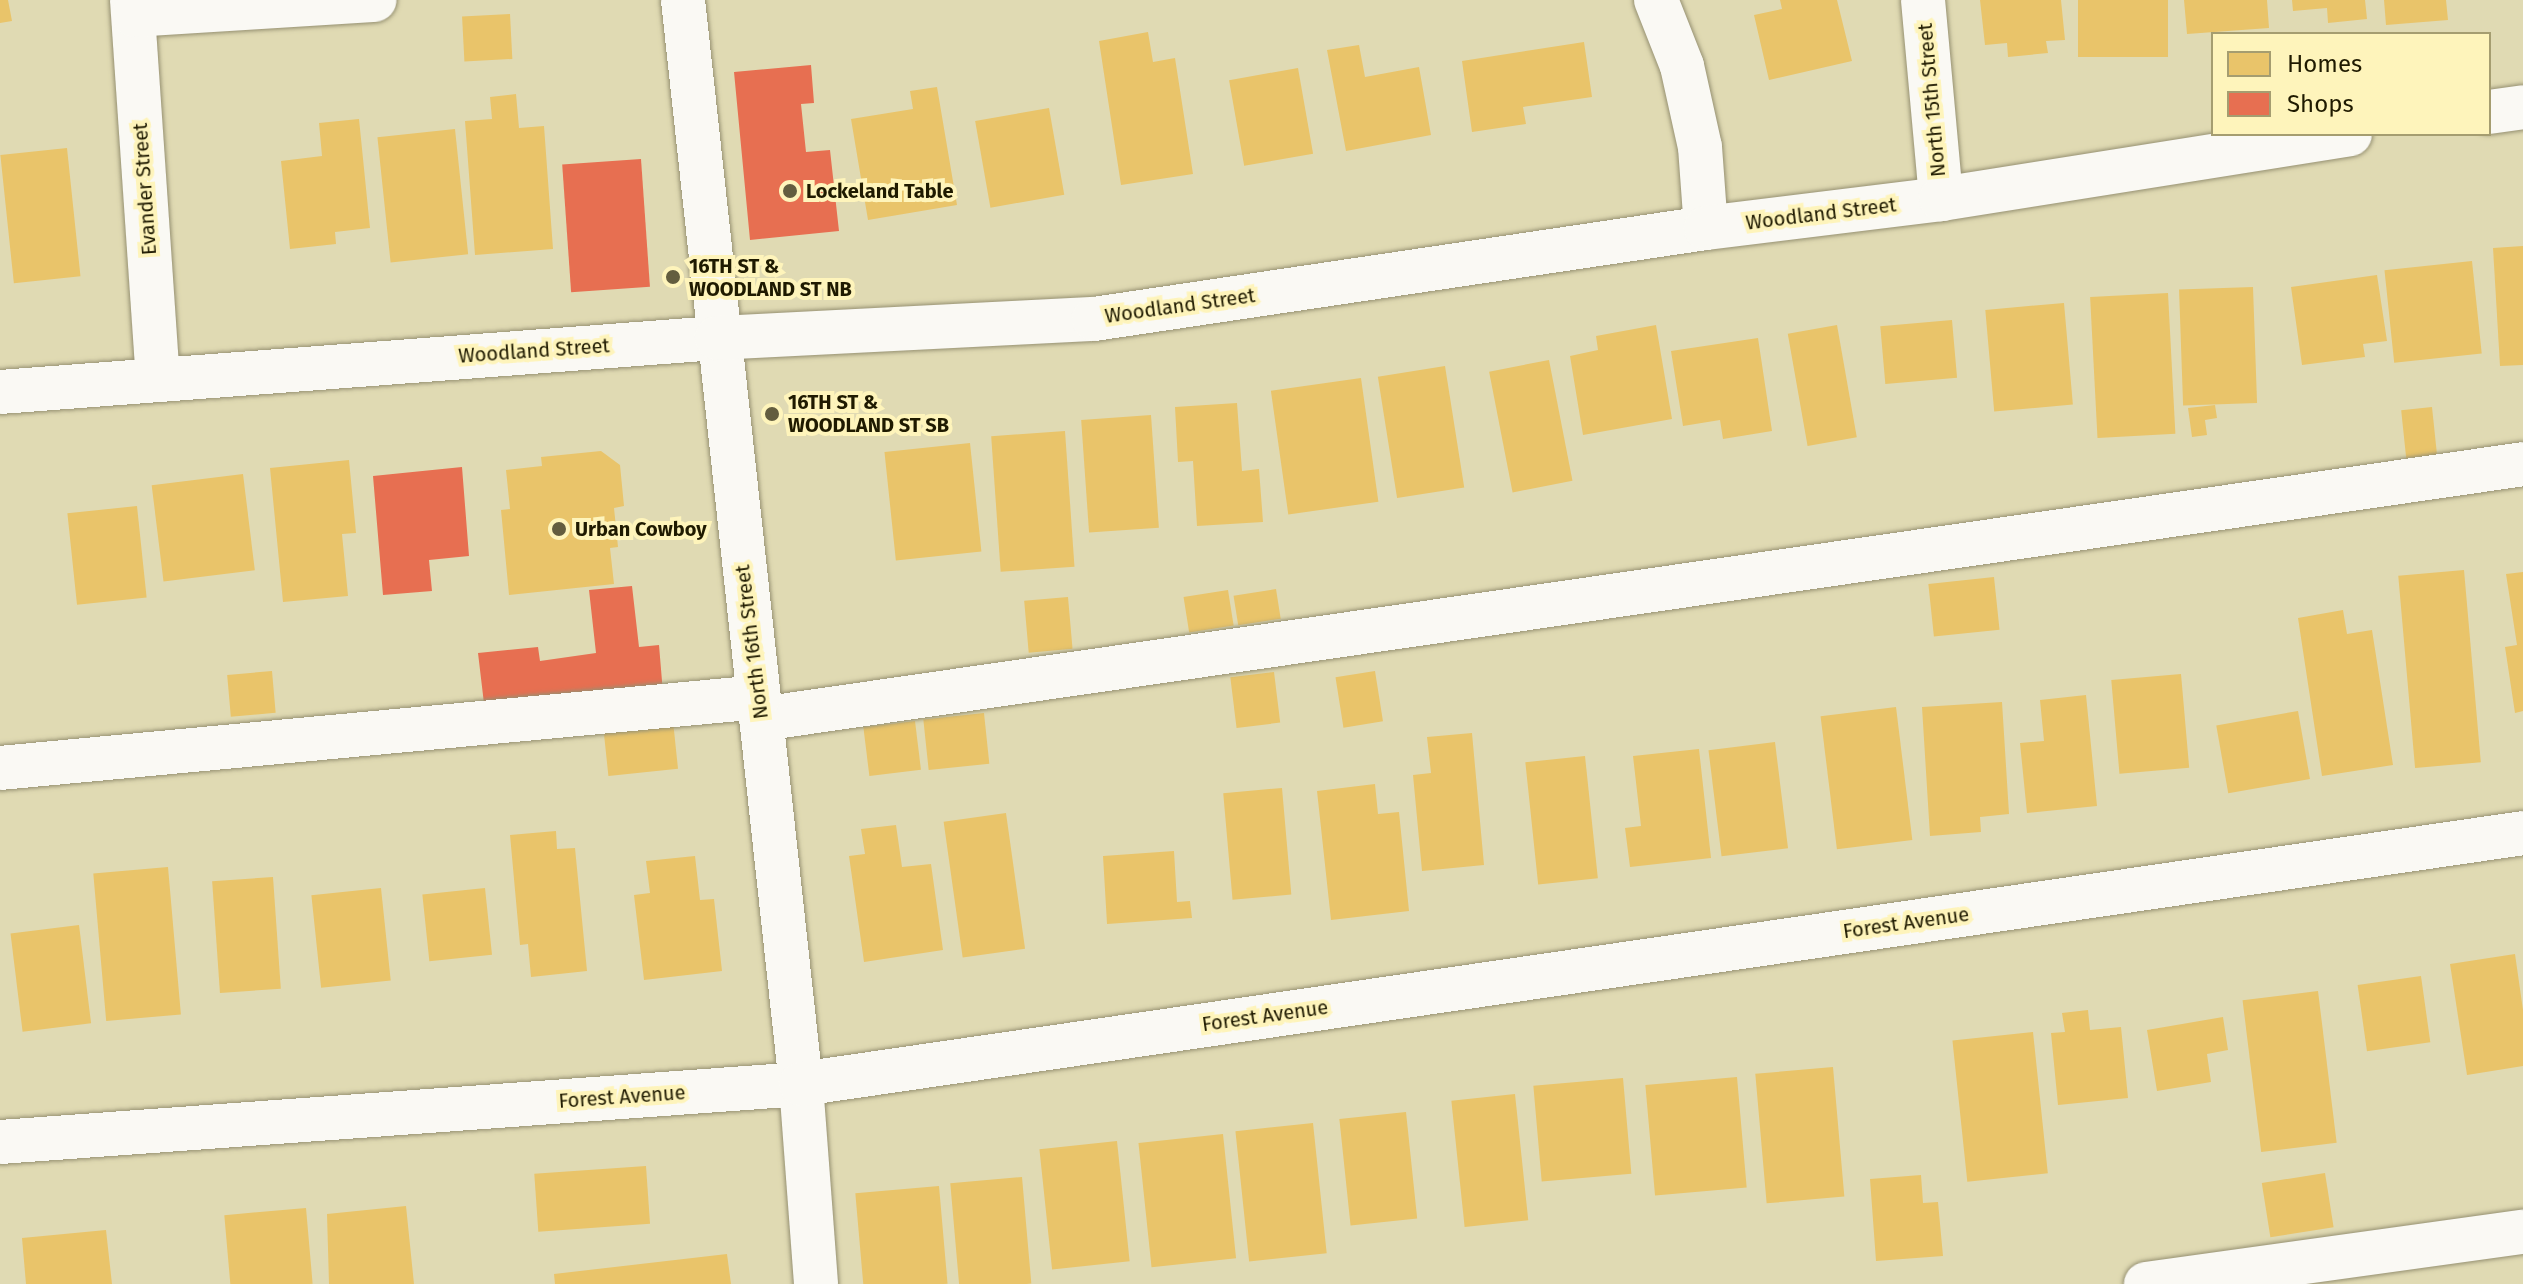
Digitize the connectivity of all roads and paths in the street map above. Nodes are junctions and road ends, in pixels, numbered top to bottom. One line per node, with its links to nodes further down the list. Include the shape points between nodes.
1 (375, 0): 5 (street)
2 (683, 0): 11 (street, North 16th Street)
3 (1656, 0): 10 (street, via 1682,66 1700,147)
4 (1923, 0): 9 (street, North 15th Street)
5 (133, 8): 12 (street, Evander Street)
6 (2523, 107): 7 (street)
7 (2491, 112)
8 (2337, 136): 9 (street, Woodland Street)
9 (1941, 199): 10 (street, Woodland Street)
10 (1706, 228): 11 (street, Woodland Street, via 1094,319)
11 (717, 338): 12 (street, Woodland Street); 15 (street, North 16th Street)
12 (158, 377): 13 (street, Woodland Street)
13 (0, 392)
14 (2523, 464): 15 (street)
15 (760, 708): 16 (street); 18 (street, North 16th Street)
16 (0, 768)
17 (2523, 833): 18 (street, Forest Avenue)
18 (801, 1084): 19 (street, Forest Avenue); 21 (street, North 16th Street)
19 (0, 1142)
20 (2523, 1232): 22 (street)
21 (816, 1284)
22 (2146, 1284)

